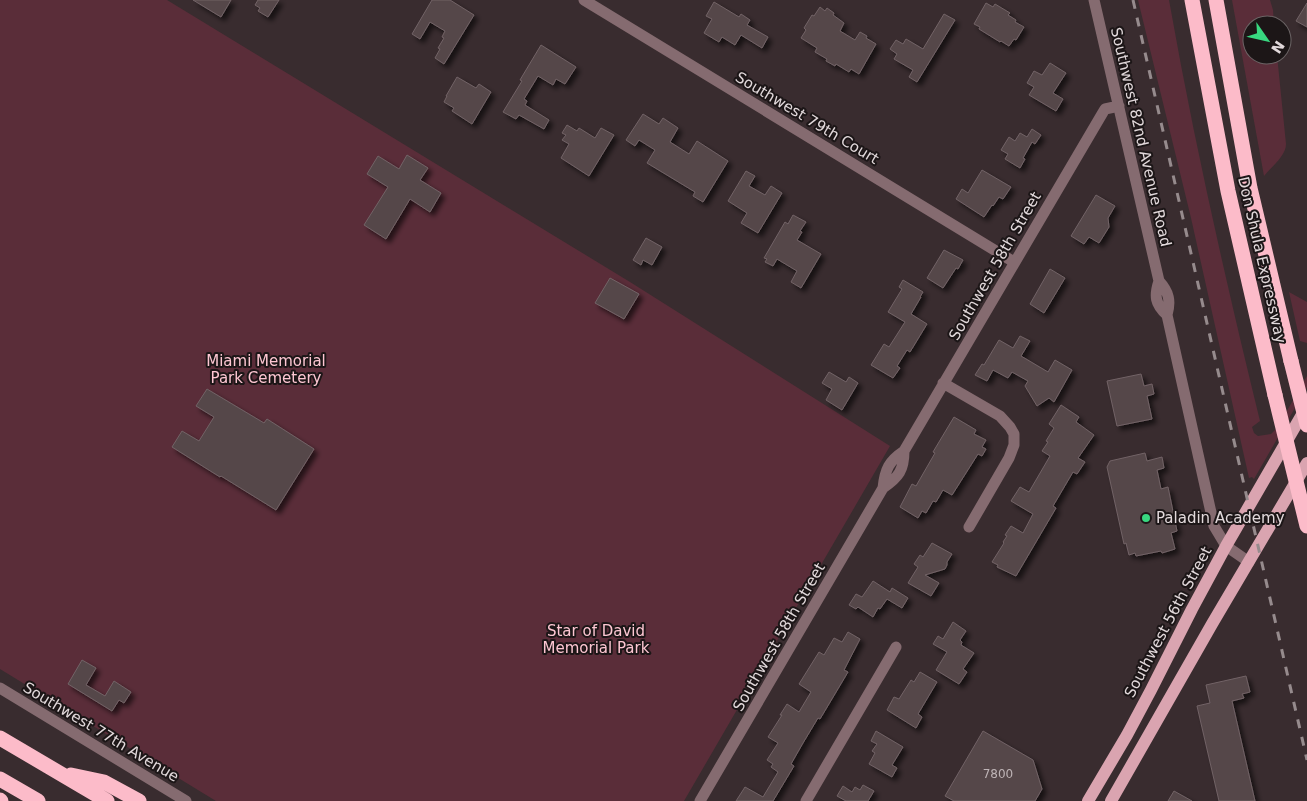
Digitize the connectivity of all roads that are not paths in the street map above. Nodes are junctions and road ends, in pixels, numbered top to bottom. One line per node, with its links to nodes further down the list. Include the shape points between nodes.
1 (584, 0): 6 (street, Southwest 79th Court)
2 (1094, 0): 5 (street, Southwest 82nd Avenue Road)
3 (1192, 0): 11 (highway, Don Shula Expressway, bridge, via 1228,191)
4 (1216, 0): 9 (highway, Don Shula Expressway, bridge, via 1250,188)
5 (1118, 106): 6 (street, Southwest 58th Street, via 1105,109); 13 (street, Southwest 82nd Avenue Road, via 1159,281 1169,296 1167,315 1213,521)
6 (1014, 262): 7 (street, Southwest 58th Street)
7 (944, 383): 12 (street, via 1000,416 1014,434 1010,458); 24 (street, Southwest 58th Street, via 904,451 901,471 883,488)
8 (1307, 406): 13 (main road, Southwest 56th Street)
9 (1307, 425)
10 (1307, 463): 14 (main road)
11 (1307, 526)
12 (969, 527)
13 (1226, 546): 14 (street); 26 (main road, Southwest 56th Street)
14 (1249, 562): 27 (main road)
15 (896, 647): 25 (street)
16 (0, 688): 23 (street, Southwest 77th Avenue)
17 (0, 738): 18 (highway)
18 (60, 773): 21 (highway); 22 (highway, via 104,782)
19 (0, 779): 20 (highway)
20 (38, 801)
21 (107, 801)
22 (139, 801)
23 (186, 801)
24 (700, 801)
25 (806, 801)
26 (1088, 801)
27 (1111, 801)

